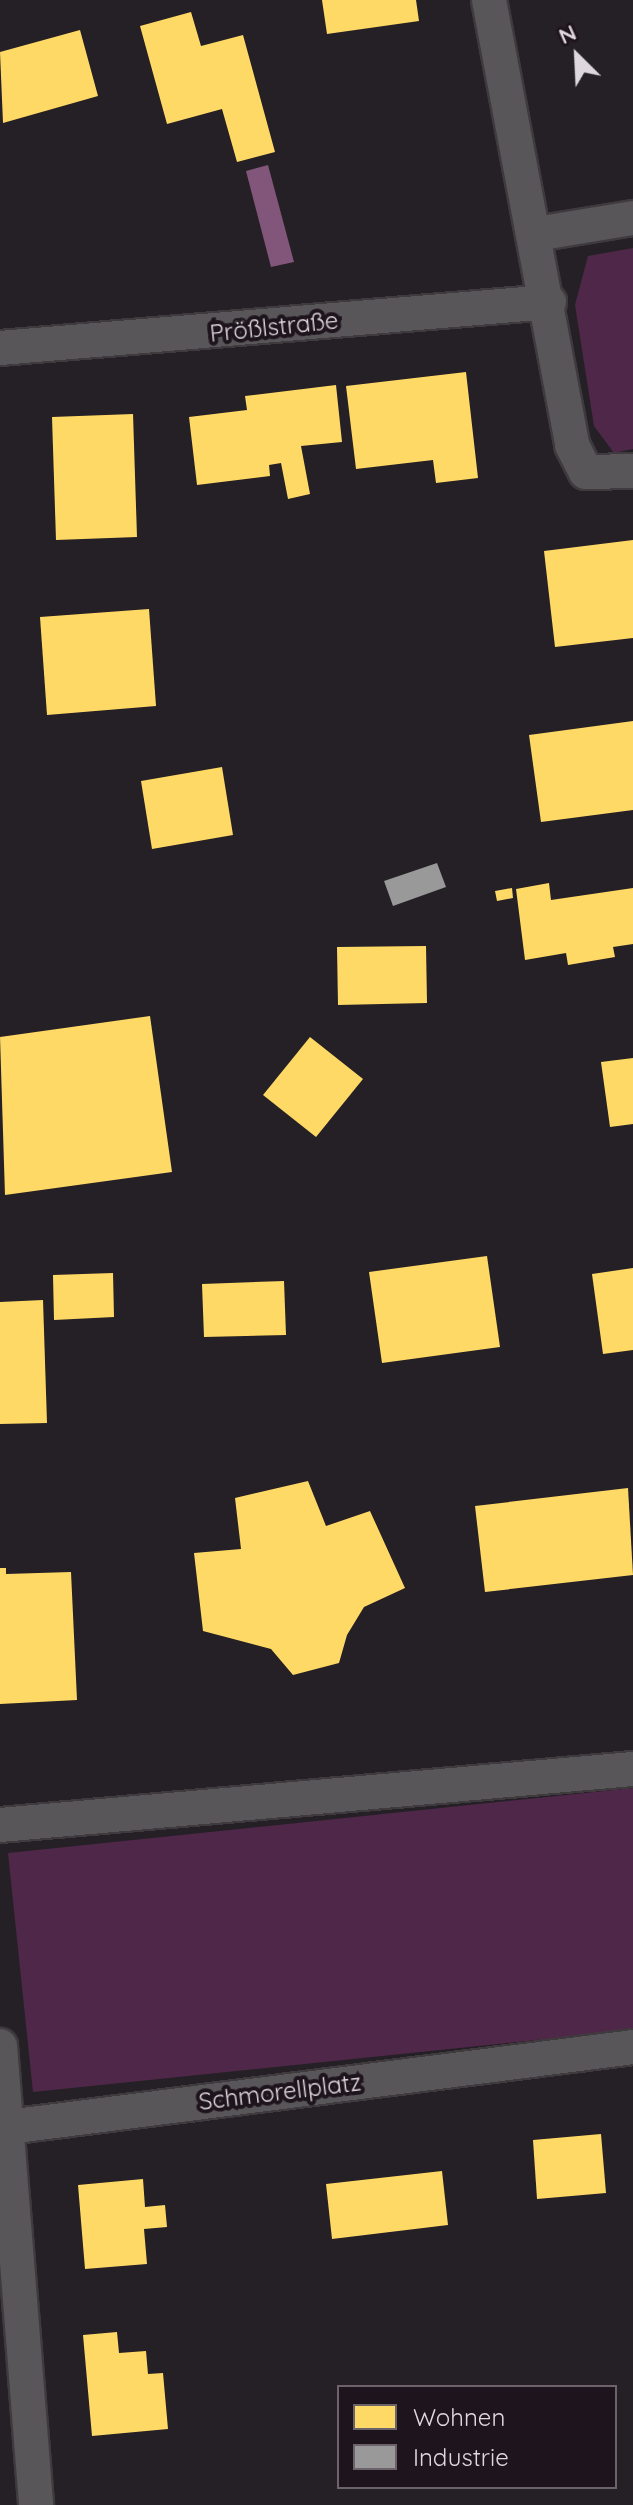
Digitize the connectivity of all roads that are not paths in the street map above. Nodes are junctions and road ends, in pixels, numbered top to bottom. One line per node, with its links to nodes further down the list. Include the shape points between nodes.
1 (489, 0): 3 (street)
2 (633, 218): 3 (street)
3 (536, 234): 4 (street)
4 (549, 302): 5 (street, Prößlstraße); 6 (street, via 572,445 586,472)
5 (0, 348)
6 (633, 471)
7 (633, 1769): 8 (street)
8 (0, 1825)
9 (0, 2046): 11 (street)
10 (633, 2047): 11 (street, Schmorellplatz)
11 (8, 2127): 12 (street)
12 (36, 2505)

